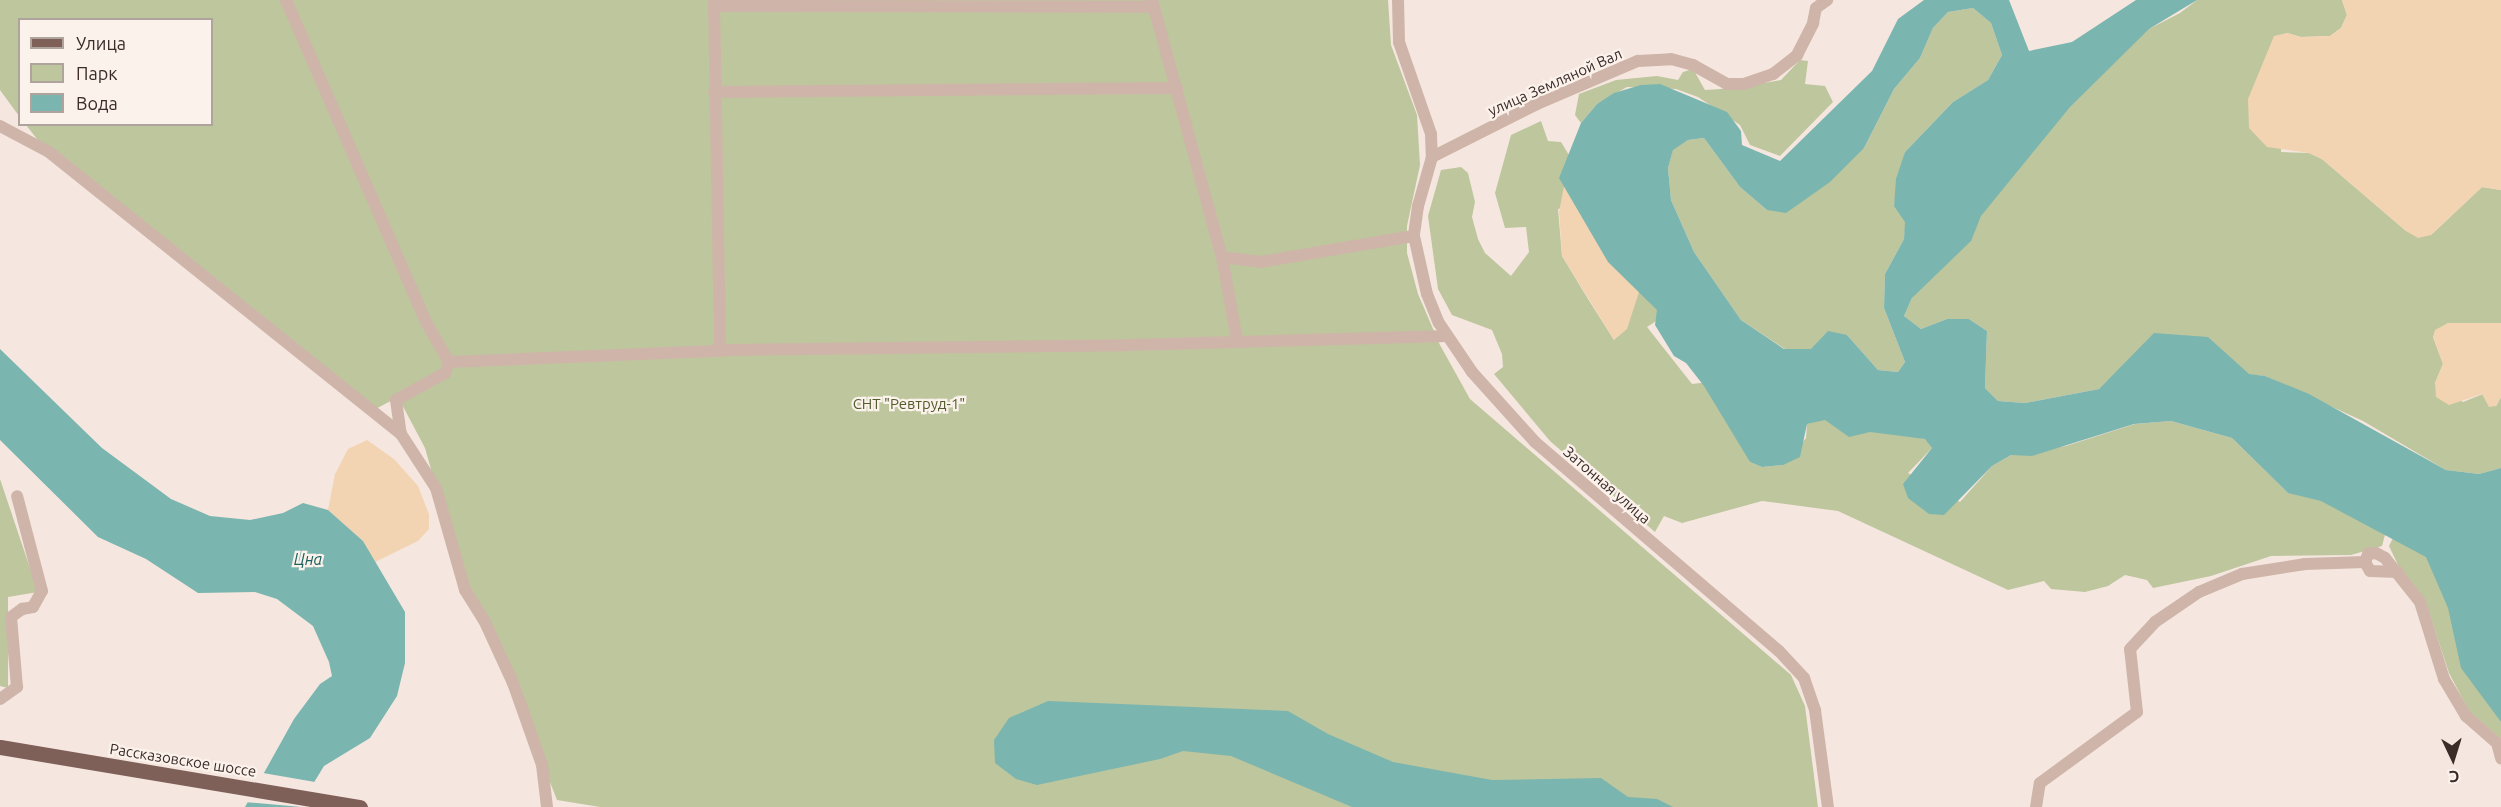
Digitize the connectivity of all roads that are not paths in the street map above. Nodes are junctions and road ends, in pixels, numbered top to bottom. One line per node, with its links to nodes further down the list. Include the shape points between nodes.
1 (286, 0): 16 (street, via 426,322)
2 (1398, 0): 10 (street, via 1399,42 1425,111)
3 (1827, 0): 6 (street, улица Земляной Вал)
4 (714, 3): 5 (street); 8 (street)
5 (1152, 3): 7 (street)
6 (1814, 4): 10 (street, улица Земляной Вал, via 1813,23 1797,55 1773,74 1744,84 1727,84 1693,65 1671,59 1638,61 1537,104)
7 (1177, 87): 8 (street); 12 (street)
8 (714, 93): 15 (street)
9 (0, 126): 17 (street, via 49,152)
10 (1432, 157): 11 (street, Затонная улица)
11 (1414, 236): 12 (street, via 1260,262); 13 (street, Затонная улица, via 1427,294)
12 (1222, 257): 14 (street)
13 (1447, 336): 14 (street); 24 (street, Затонная улица, via 1500,406 1542,448 1794,666 1811,694)
14 (1237, 340): 15 (street)
15 (720, 350): 16 (street)
16 (449, 362): 17 (street, via 445,373 396,400)
17 (401, 434): 23 (street, via 436,488 465,590 513,682 542,765)
18 (17, 496): 19 (street, via 42,591 33,607 11,617 17,687)
19 (0, 699)
20 (0, 747): 22 (main road, Рассказовское шоссе)
21 (2501, 758): 25 (street, via 2498,743 2466,716 2444,679 2420,602 2398,572 2376,553 2367,554 2365,562 2305,564 2242,574 2199,592 2155,622 2130,649 2137,712 2040,783)
22 (360, 807)
23 (547, 807)
24 (1828, 807)
25 (2036, 807)

